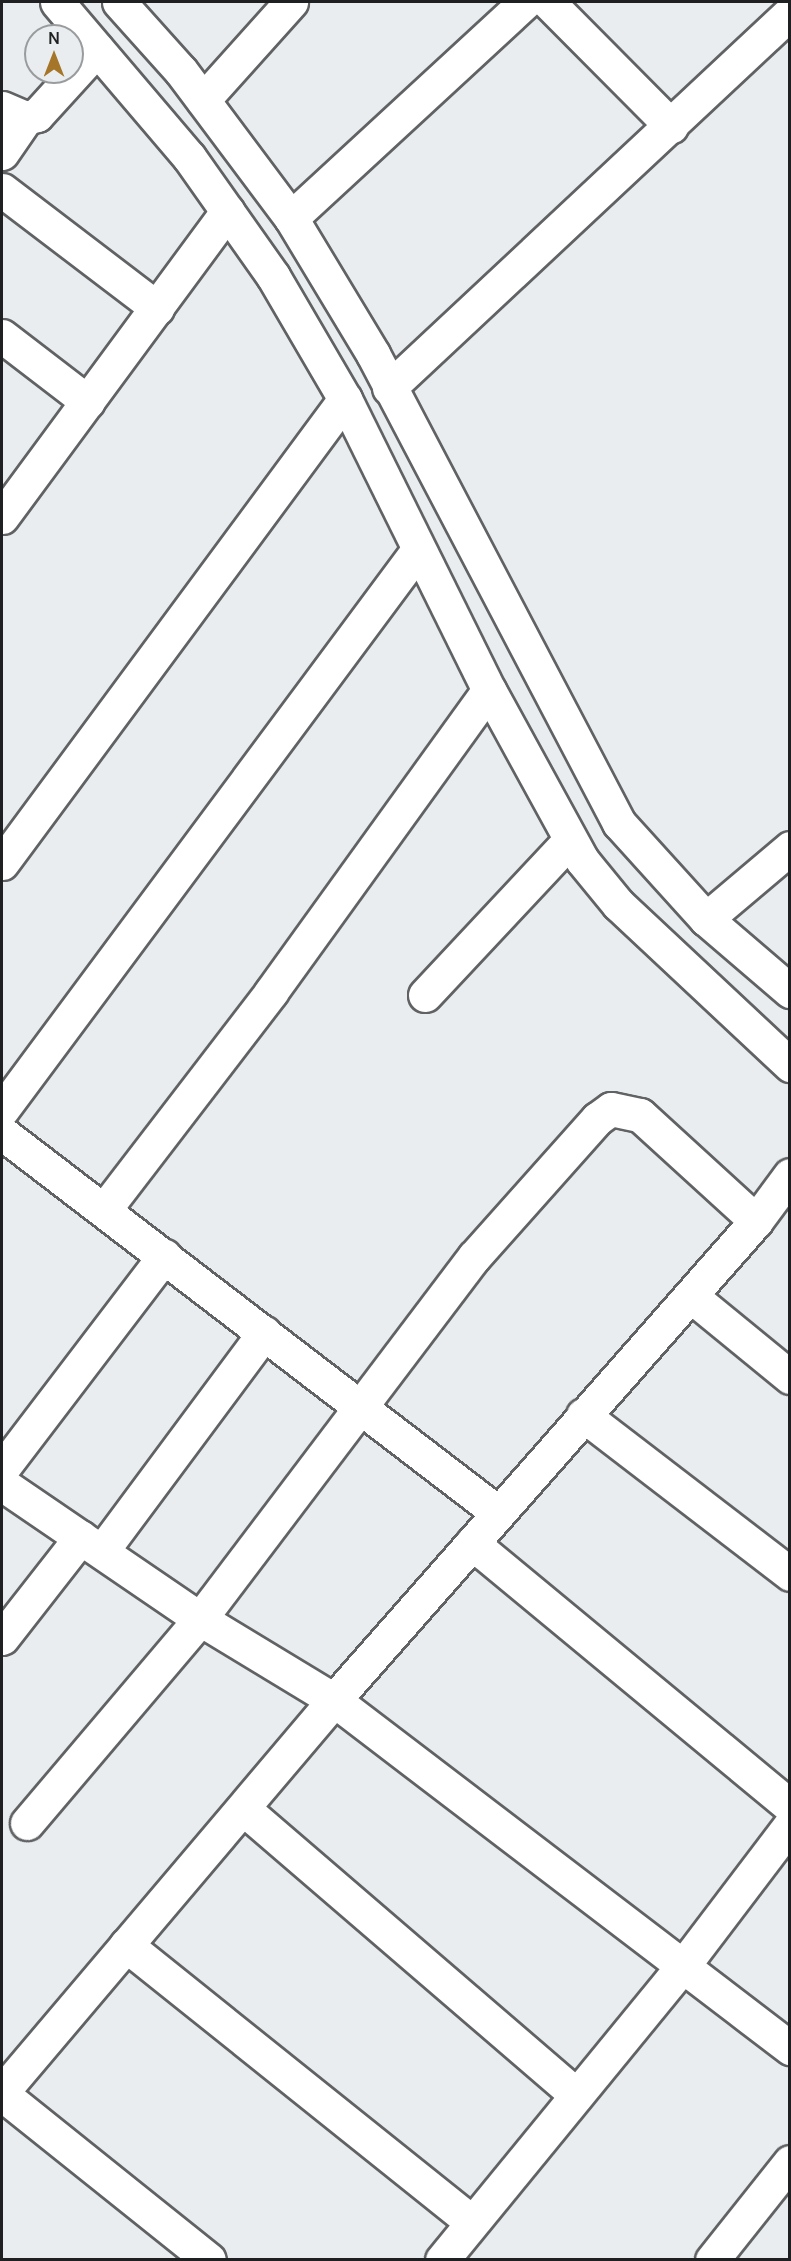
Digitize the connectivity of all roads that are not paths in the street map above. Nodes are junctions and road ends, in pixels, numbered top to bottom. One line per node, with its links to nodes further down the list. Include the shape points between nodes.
1 (57, 2): 7 (street)
2 (119, 2): 8 (street)
3 (291, 2): 8 (street)
4 (525, 2): 14 (street)
5 (548, 2): 10 (street)
6 (789, 13): 10 (street)
7 (98, 49): 9 (street, via 45,109); 13 (street)
8 (203, 100): 14 (street)
9 (14, 113): 11 (street)
10 (671, 126): 17 (street)
11 (2, 153)
12 (2, 190): 15 (street)
13 (228, 211): 15 (street); 18 (street)
14 (291, 218): 17 (street)
15 (157, 308): 19 (street)
16 (2, 336): 19 (street)
17 (389, 388): 26 (street, via 613,814)
18 (345, 399): 21 (street); 25 (street)
19 (88, 402): 20 (street)
20 (2, 517)
21 (418, 550): 22 (street); 30 (street)
22 (489, 690): 23 (street); 33 (street, via 271,992)
23 (570, 840): 28 (street); 29 (street, via 618,904)
24 (789, 848): 26 (street)
25 (2, 863)
26 (706, 919): 27 (street)
27 (789, 991)
28 (425, 995)
29 (789, 1065)
30 (2, 1110)
31 (2, 1133): 33 (street)
32 (789, 1178): 34 (street)
33 (104, 1210): 35 (street)
34 (756, 1221): 36 (street); 39 (street, via 640,1115 611,1109 474,1257)
35 (164, 1256): 37 (street); 41 (street)
36 (691, 1296): 38 (street); 40 (street)
37 (264, 1333): 39 (street); 45 (street)
38 (789, 1377)
39 (360, 1407): 43 (street); 47 (street)
40 (583, 1414): 43 (street); 46 (street)
41 (2, 1469)
42 (2, 1484): 45 (street)
43 (497, 1512): 44 (street)
44 (472, 1543): 49 (street); 50 (street)
45 (91, 1544): 47 (street); 48 (street)
46 (789, 1574)
47 (200, 1619): 49 (street); 52 (street)
48 (2, 1638)
49 (334, 1700): 51 (street); 55 (street)
50 (789, 1806)
51 (245, 1810): 54 (street); 58 (street)
52 (27, 1823)
53 (789, 1825): 55 (street)
54 (126, 1945): 57 (street); 60 (street)
55 (683, 1966): 56 (street); 58 (street)
56 (789, 2048)
57 (2, 2093): 61 (street)
58 (576, 2095): 60 (street)
59 (789, 2162): 63 (street)
60 (471, 2221): 62 (street)
61 (208, 2259)
62 (442, 2259)
63 (712, 2259)

